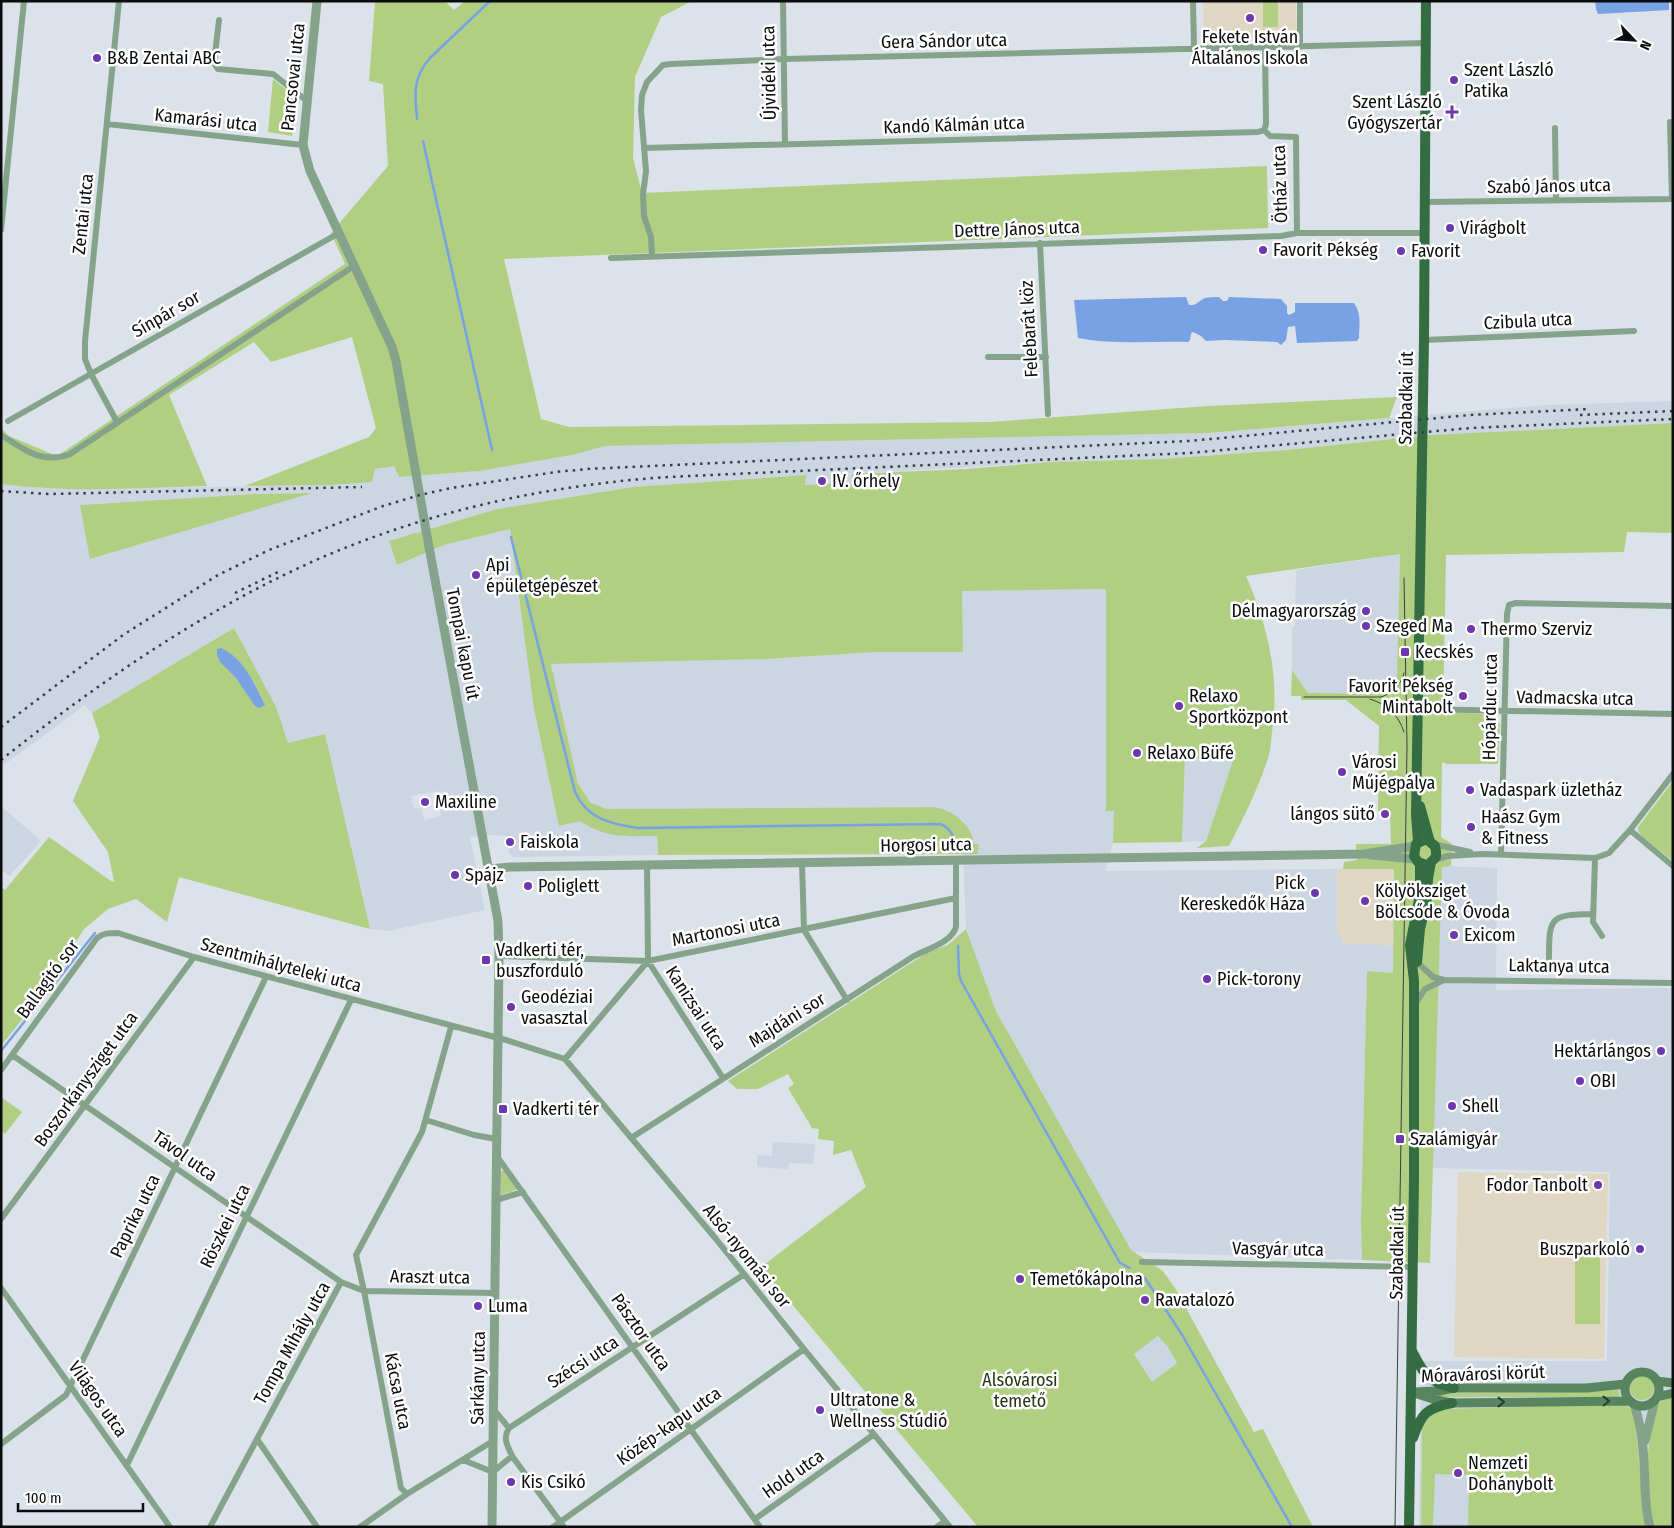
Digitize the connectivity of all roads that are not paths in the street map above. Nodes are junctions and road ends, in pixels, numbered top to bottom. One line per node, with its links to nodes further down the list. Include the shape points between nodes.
1 (24, 1): 25 (street)
2 (119, 1): 16 (street, Zentai utca)
3 (317, 1): 14 (street, Pancsovai utca)
4 (783, 1): 13 (street, Újvidéki utca)
5 (1193, 1): 12 (street)
6 (1300, 1): 10 (street)
7 (1426, 1): 9 (main road, Szabadkai út)
8 (220, 20): 14 (street, via 214,63 218,70 273,74)
9 (1426, 43): 10 (street, Gera Sándor utca); 24 (main road, Szabadkai út)
10 (1300, 47): 11 (street, Gera Sándor utca)
11 (1265, 48): 12 (street, Gera Sándor utca); 18 (street)
12 (1194, 49): 13 (street, Gera Sándor utca)
13 (784, 59): 20 (street, Újvidéki utca); 21 (street, Gera Sándor utca, via 663,66 647,82 642,95)
14 (306, 101): 19 (street, Pancsovai utca)
15 (1670, 122): 22 (street)
16 (107, 124): 19 (street, Kamarási utca); 37 (street, Zentai utca, via 85,341 85,359)
17 (1554, 128): 23 (street)
18 (1264, 130): 20 (street, Kandó Kálmán utca); 27 (street, Ötház utca, via 1270,136 1296,137)
19 (302, 145): 26 (street, Pancsovai utca, via 310,171)
20 (785, 145): 21 (street, Kandó Kálmán utca)
21 (644, 148): 30 (street, Gera Sándor utca, via 644,216 651,237)
22 (1673, 200): 23 (street, Szabó János utca)
23 (1556, 201): 24 (street, Szabó János utca)
24 (1425, 202): 28 (main road, Szabadkai út)
25 (1, 230)
26 (339, 233): 32 (street, Pancsovai utca); 37 (street, Sínpár sor)
27 (1296, 233): 28 (street, Dettre János utca); 29 (street, Dettre János utca)
28 (1424, 233): 34 (main road, Szabadkai út)
29 (1040, 243): 30 (street, Dettre János utca); 36 (street, Felebarát köz)
30 (652, 256): 31 (street, Dettre János utca)
31 (611, 258)
32 (354, 266): 40 (street); 61 (street, Tompai kapu út, via 396,361)
33 (1634, 331): 34 (street, Czibula utca)
34 (1424, 340): 43 (main road, Szabadkai út)
35 (988, 357): 36 (street)
36 (1046, 357): 38 (street, Felebarát köz)
37 (91, 374): 39 (street, Sínpár sor); 40 (street, Zentai utca)
38 (1048, 414)
39 (8, 421)
40 (117, 422): 41 (street, via 70,454 52,459 37,455)
41 (1, 435)
42 (1673, 606): 44 (street, Hópárduc utca, via 1516,602 1508,605)
43 (1418, 709): 44 (street, Vadmacska utca); 47 (main road, Szabadkai út)
44 (1505, 712): 45 (street, Vadmacska utca); 53 (street, Hópárduc utca)
45 (1673, 714)
46 (1673, 774): 48 (street)
47 (1417, 796): 49 (main road, Szabadkai út); 50 (main road, Szabadkai út)
48 (1630, 830): 54 (street, via 1609,853); 60 (street)
49 (1432, 843): 50 (main road, via 1428,840); 52 (street); 57 (main road, Szabadkai út, via 1436,852)
50 (1416, 844): 51 (street, Horgosi utca); 56 (main road, Szabadkai út, via 1414,856)
51 (1364, 854): 55 (street, Horgosi utca); 56 (street, Horgosi utca)
52 (1483, 854): 53 (street); 57 (street, via 1448,856)
53 (1501, 855): 54 (street)
54 (1595, 858): 63 (street)
55 (956, 861): 58 (street, Horgosi utca); 62 (street)
56 (1418, 861): 57 (main road, via 1426,865); 74 (main road, Szabadkai út, via 1420,895 1410,945)
57 (1433, 861): 71 (main road, Szabadkai út)
58 (802, 863): 59 (street, Horgosi utca); 64 (street)
59 (647, 864): 61 (street, Horgosi utca); 70 (street, Kanizsai utca)
60 (1673, 866)
61 (489, 869): 67 (street, Tompai kapu út, via 498,921)
62 (956, 898): 64 (street, Martonosi utca); 77 (street, Majdáni sor, via 956,927 949,938 914,956)
63 (1593, 914): 66 (street, via 1593,922); 69 (street, via 1556,918 1549,937)
64 (804, 930): 70 (street, Martonosi utca); 77 (street)
65 (104, 933): 68 (street, Szentmihályteleki utca, via 118,933); 81 (street, Ballagitó sor, via 73,968)
66 (1602, 936)
67 (499, 956): 70 (street, Martonosi utca); 80 (street, Tompai kapu út)
68 (194, 957): 72 (street, Szentmihályteleki utca); 85 (street, Boszorkánysziget utca)
69 (1549, 960)
70 (648, 961): 82 (street); 84 (street, Kanizsai utca)
71 (1417, 962): 73 (street, Laktanya utca, via 1433,977); 74 (main road, Szabadkai út)
72 (266, 977): 76 (street, Szentmihályteleki utca); 90 (street, Paprika utca)
73 (1444, 980): 75 (street, Laktanya utca); 78 (street, via 1425,989)
74 (1414, 981): 78 (main road, Szabadkai út)
75 (1673, 984)
76 (351, 1000): 79 (street, Szentmihályteleki utca); 93 (street, Röszkei utca)
77 (848, 1000): 84 (street, Majdáni sor)
78 (1413, 1008): 96 (main road, Szabadkai út)
79 (451, 1027): 80 (street); 86 (street)
80 (497, 1038): 82 (street, Alsó-nyomási sor); 88 (street)
81 (12, 1055): 83 (street, Ballagitó sor); 85 (street, Távol utca)
82 (565, 1059): 87 (street, Alsó-nyomási sor)
83 (1, 1070)
84 (723, 1078): 87 (street, Majdáni sor)
85 (85, 1106): 90 (street, Távol utca); 94 (street, Boszorkánysziget utca)
86 (426, 1120): 88 (street); 100 (street, via 356,1255)
87 (631, 1138): 97 (street, Alsó-nyomási sor)
88 (496, 1139): 89 (street, Sárkány utca)
89 (496, 1155): 91 (street, Pásztor utca); 92 (street, Sárkány utca)
90 (175, 1168): 93 (street, Távol utca); 108 (street, Paprika utca)
91 (523, 1192): 92 (street); 102 (street, Pásztor utca)
92 (496, 1200): 101 (street, Sárkány utca)
93 (246, 1217): 98 (street, Távol utca); 126 (street, Röszkei utca)
94 (1, 1219)
95 (1142, 1262): 96 (street, Vasgyár utca)
96 (1413, 1267): 104 (main road, Szabadkai út)
97 (743, 1275): 102 (street, Szécsi utca); 103 (street, Alsó-nyomási sor)
98 (341, 1282): 100 (street, Tompa Mihály utca); 119 (street, Tompa Mihály utca)
99 (1, 1288): 108 (street, Világos utca)
100 (364, 1291): 101 (street, Araszt utca); 128 (street, Kácsa utca, via 401,1488)
101 (495, 1293): 115 (street, Sárkány utca)
102 (634, 1347): 116 (street, Szécsi utca); 117 (street, Pásztor utca)
103 (804, 1349): 117 (street, Közép-kapu utca); 118 (street, Alsó-nyomási sor)
104 (1411, 1351): 109 (main road, via 1428,1378); 110 (main road, Szabadkai út)
105 (1657, 1381): 106 (main road); 107 (main road, via 1650,1373 1644,1372 1631,1375); 112 (main road, via 1659,1392)
106 (1673, 1383)
107 (1625, 1384): 109 (main road, Móravárosi körút, via 1586,1388); 114 (main road, via 1624,1390)
108 (71, 1386): 121 (street, Paprika utca, via 66,1395); 126 (street, Világos utca)
109 (1454, 1388): 110 (main road, Móravárosi körút)
110 (1411, 1392): 113 (main road, Móravárosi körút); 122 (main road, Szabadkai út)
111 (1673, 1393): 112 (main road)
112 (1656, 1399): 114 (main road, via 1649,1405); 123 (street)
113 (1452, 1403): 114 (main road, Móravárosi körút, one-way to 114); 122 (main road, via 1425,1413 1419,1420)
114 (1632, 1403): 123 (street, via 1639,1418)
115 (493, 1410): 116 (street); 120 (street, Sárkány utca)
116 (509, 1428): 124 (street, via 505,1434)
117 (691, 1428): 129 (street, Pásztor utca); 130 (street, Közép-kapu utca)
118 (873, 1435): 129 (street, Hold utca); 131 (street, Alsó-nyomási sor)
119 (257, 1439): 133 (street, Tompa Mihály utca); 134 (street)
120 (493, 1441): 125 (street); 127 (street, Sárkány utca)
121 (1, 1444)
122 (1410, 1449): 140 (main road, Szabadkai út)
123 (1644, 1451): 141 (street)
124 (512, 1456): 127 (street); 130 (street)
125 (463, 1460): 127 (street); 128 (street)
126 (127, 1465): 132 (street, Világos utca)
127 (492, 1472): 136 (street, Sárkány utca)
128 (407, 1494): 135 (street)
129 (755, 1519): 138 (street, Pásztor utca)
130 (562, 1524): 137 (street, Közép-kapu utca)
131 (947, 1524): 139 (street)
132 (170, 1527)
133 (210, 1527)
134 (316, 1527)
135 (360, 1527)
136 (492, 1527)
137 (553, 1527)
138 (760, 1527)
139 (937, 1527)
140 (1409, 1527)
141 (1650, 1527)

